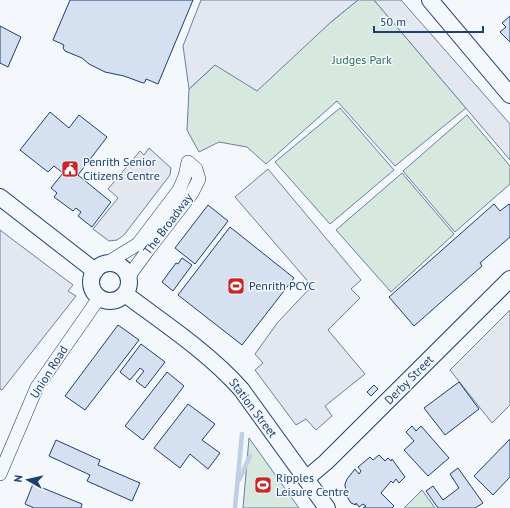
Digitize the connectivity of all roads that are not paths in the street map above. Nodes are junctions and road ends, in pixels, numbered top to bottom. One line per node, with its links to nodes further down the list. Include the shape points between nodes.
1 (430, 0): 2 (street)
2 (510, 95)
3 (0, 197): 4 (street)
4 (101, 267): 5 (street, via 118,264); 5 (street, The Broadway, via 138,244 179,190 188,162 196,169 198,179 192,192); 8 (street, via 92,276 92,288)
5 (129, 276): 7 (street, via 129,289)
6 (510, 279): 10 (street, Derby Street)
7 (125, 294): 8 (street, via 110,302); 10 (street, Station Street, via 227,372)
8 (99, 298): 9 (street, Union Road, via 37,387)
9 (0, 474)
10 (306, 479): 11 (street, Station Street)
11 (327, 508)

